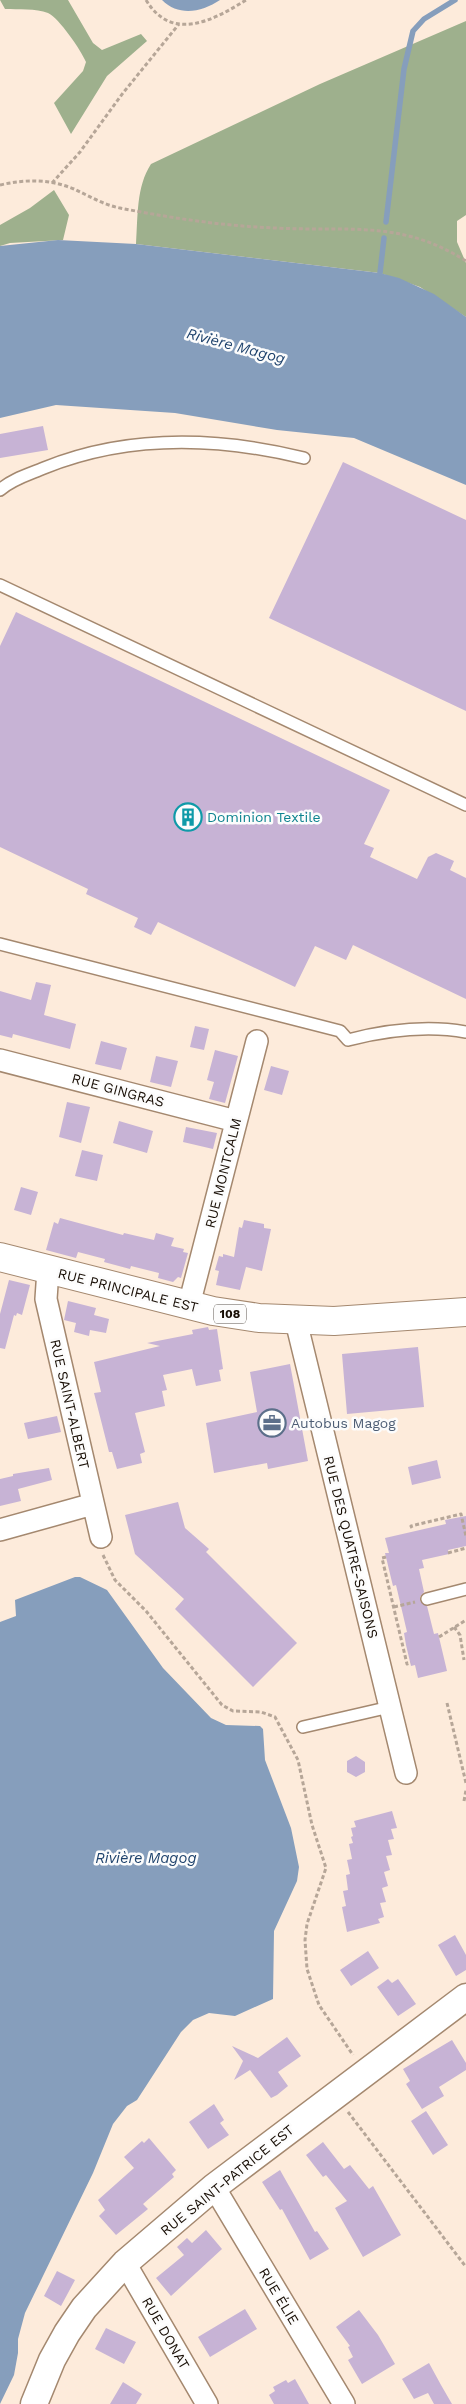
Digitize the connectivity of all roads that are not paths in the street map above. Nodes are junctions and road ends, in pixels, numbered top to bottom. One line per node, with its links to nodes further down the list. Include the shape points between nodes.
1 (304, 458): 2 (lane, via 264,448 222,443 180,441 139,444 97,451 57,463 18,478)
2 (0, 490)
3 (0, 585): 4 (lane)
4 (466, 805)
5 (0, 944): 6 (lane, via 340,1031 348,1040 392,1030)
6 (466, 1032)
7 (257, 1041): 9 (street, RUE MONTCALM)
8 (0, 1060): 9 (street, RUE GINGRAS)
9 (236, 1121): 12 (street, RUE MONTCALM)
10 (0, 1257): 11 (main road, RUE PRINCIPALE EST / 108)
11 (48, 1270): 12 (main road, RUE PRINCIPALE EST / 108); 15 (street, RUE SAINT-ALBERT, via 46,1298)
12 (189, 1305): 14 (main road, RUE PRINCIPALE EST / 108, via 236,1315)
13 (466, 1312): 14 (main road, RUE PRINCIPALE EST / 108)
14 (296, 1321): 20 (street, RUE DES QUATRE-SAISONS)
15 (93, 1504): 16 (street); 17 (street, RUE SAINT-ALBERT)
16 (0, 1530)
17 (101, 1537)
18 (466, 1589): 19 (lane)
19 (427, 1599)
20 (390, 1707): 21 (lane); 22 (street, RUE DES QUATRE-SAISONS)
21 (303, 1727)
22 (406, 1773)
23 (466, 1997): 24 (street, RUE SAINT-PATRICE EST)
24 (214, 2187): 25 (street, RUE SAINT-PATRICE EST); 28 (street, RUE ÉLIE)
25 (125, 2263): 26 (street, RUE SAINT-PATRICE EST, via 84,2308 67,2333); 27 (street, RUE DONAT)
26 (34, 2404)
27 (207, 2404)
28 (344, 2404)

